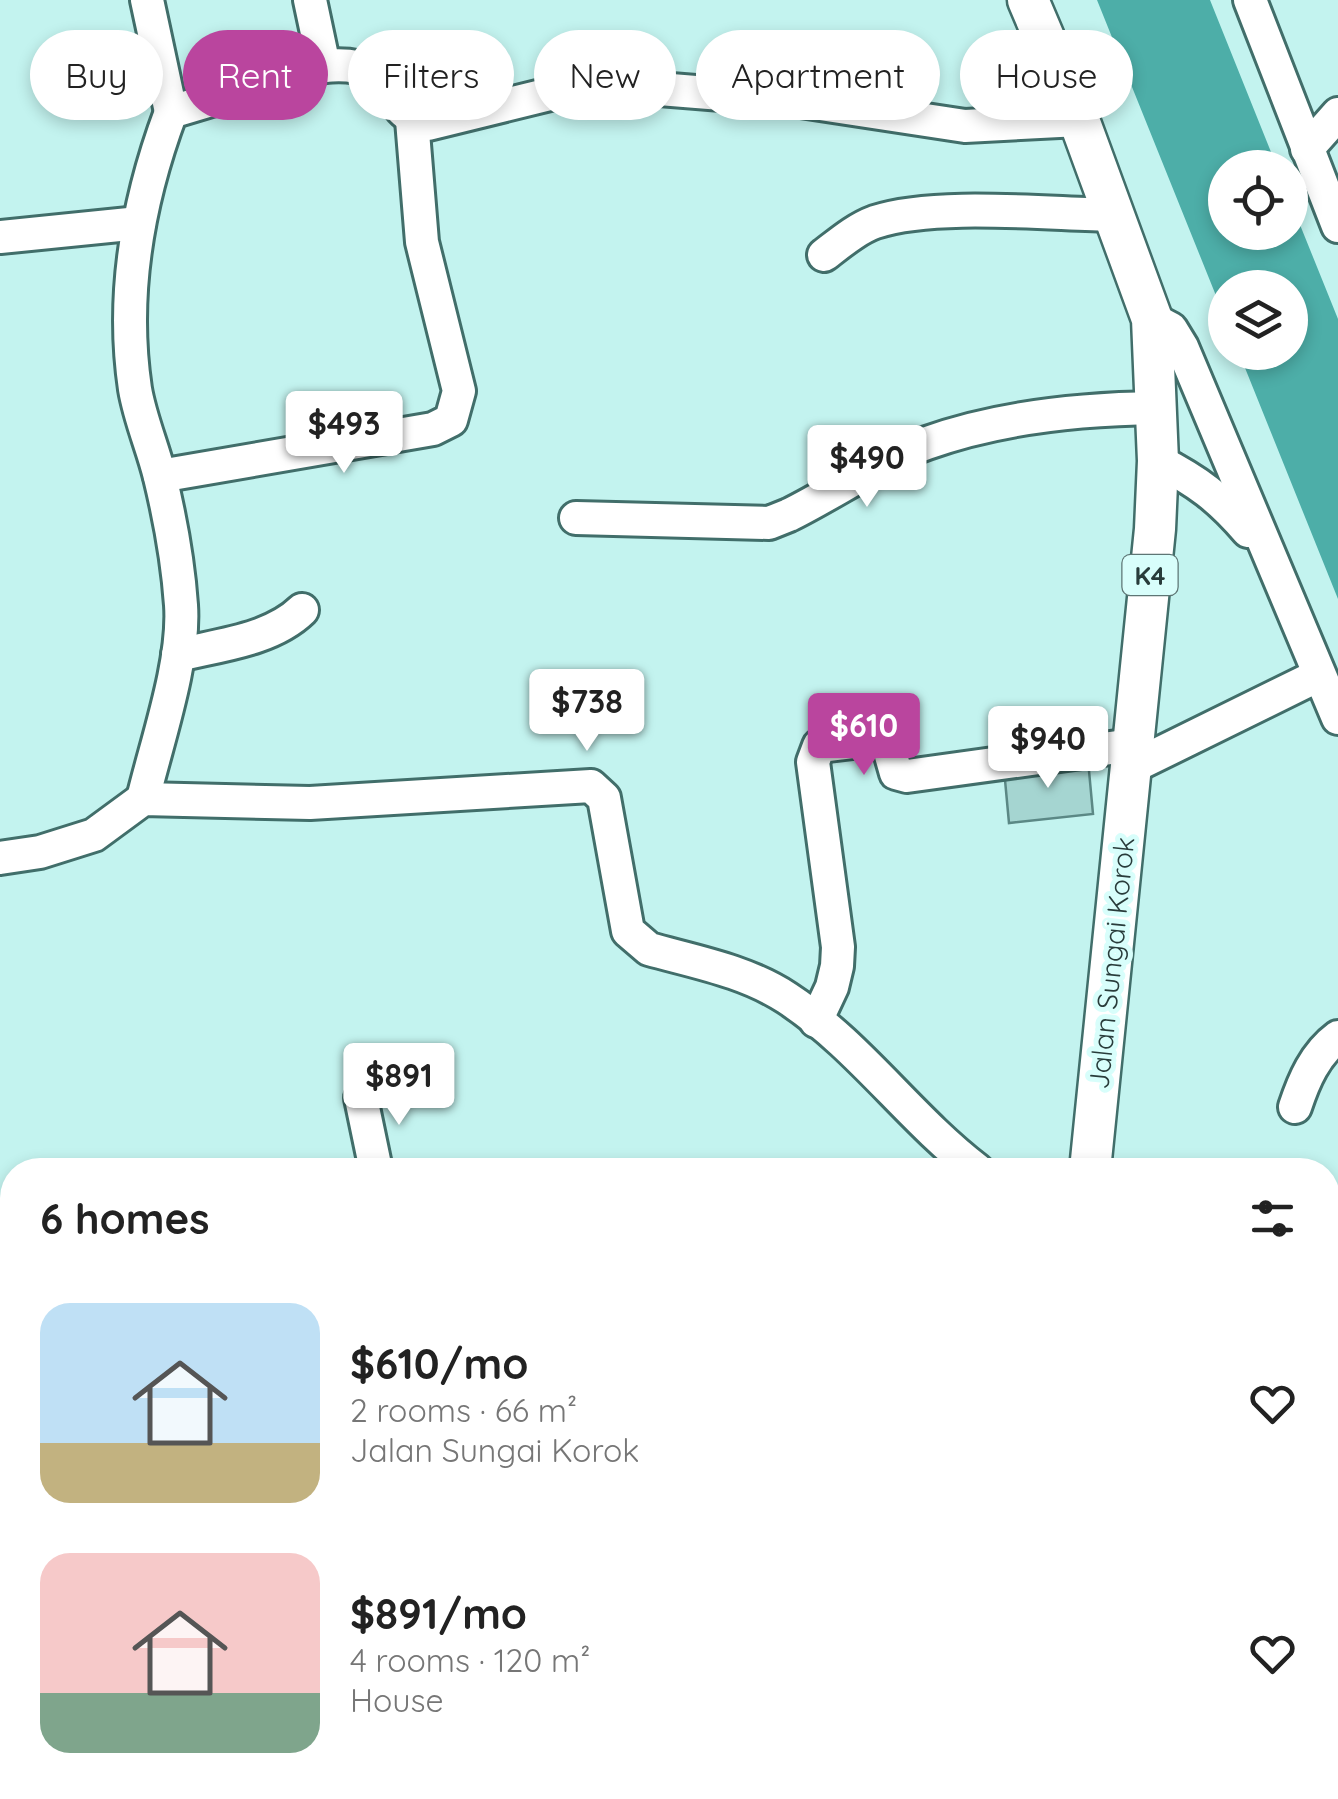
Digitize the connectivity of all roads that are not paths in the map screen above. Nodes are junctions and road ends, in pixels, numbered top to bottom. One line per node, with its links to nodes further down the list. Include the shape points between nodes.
1 (147, 0): 9 (street)
2 (310, 0): 5 (street)
3 (1028, 0): 6 (main road, Jalan Sungai Korok / K4)
4 (1250, 0): 14 (street)
5 (316, 30)
6 (1041, 30)
7 (514, 103): 13 (street, via 622,86 794,100 966,126)
8 (183, 108): 9 (street)
9 (171, 112): 16 (street)
10 (1338, 114): 14 (street)
11 (412, 120): 12 (street); 23 (street, via 422,242 459,391 451,420 433,430)
12 (444, 120)
13 (1079, 120): 15 (main road, Jalan Sungai Korok / K4)
14 (1308, 150): 17 (street)
15 (1113, 215): 19 (street, via 902,216 874,222); 20 (main road, Jalan Sungai Korok / K4)
16 (139, 224): 18 (street); 23 (street, via 129,309 136,391)
17 (1338, 226)
18 (0, 237)
19 (824, 255)
20 (1152, 319): 21 (main road, Jalan Sungai Korok / K4); 25 (street, via 1171,329 1182,346)
21 (1156, 408): 22 (main road, Jalan Sungai Korok / K4); 24 (street, via 1027,418 940,439 769,523)
22 (1158, 462): 25 (street, via 1222,500); 30 (main road, Jalan Sungai Korok / K4)
23 (160, 476): 27 (street, via 181,608)
24 (576, 518)
25 (1267, 553): 28 (street)
26 (302, 610): 27 (street, via 289,623 248,638)
27 (178, 655): 31 (street)
28 (1319, 675): 29 (street); 30 (street)
29 (1338, 718)
30 (1131, 756): 33 (street, via 907,776 896,773 888,745 878,739 819,746 812,762 838,947 832,987); 39 (main road, Jalan Sungai Korok / K4)
31 (143, 799): 32 (street, via 94,836); 33 (street, via 310,803 591,786 604,798 628,931 638,942 749,977)
32 (0, 858)
33 (816, 1022): 38 (street)
34 (1338, 1037): 36 (street, via 1325,1046)
35 (362, 1098): 37 (street)
36 (1295, 1107)
37 (374, 1158)
38 (964, 1158)
39 (1091, 1158)

